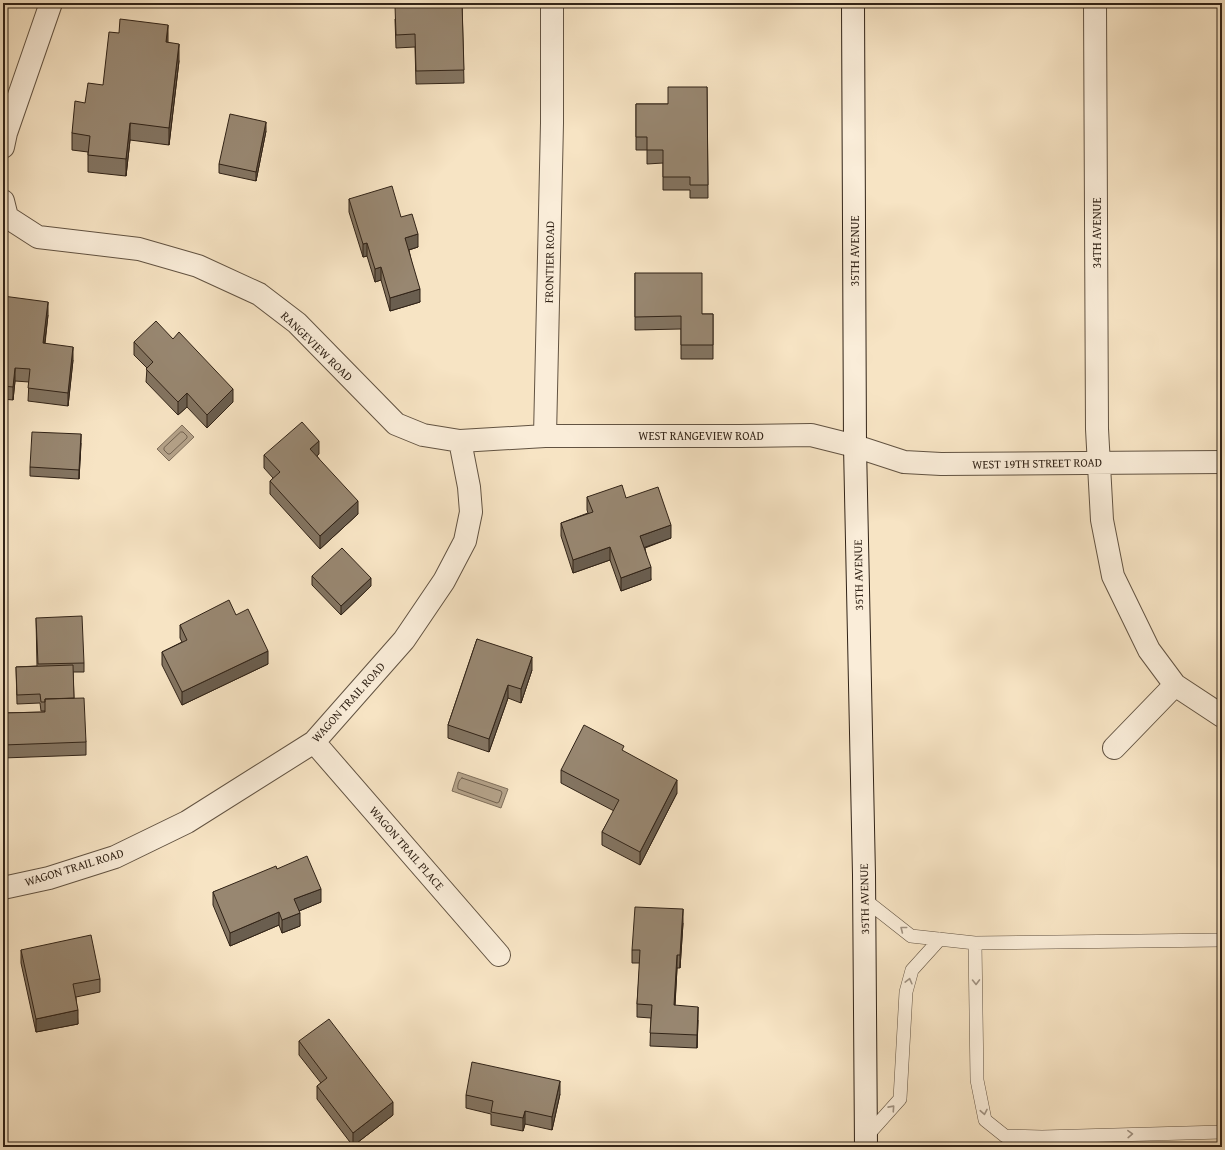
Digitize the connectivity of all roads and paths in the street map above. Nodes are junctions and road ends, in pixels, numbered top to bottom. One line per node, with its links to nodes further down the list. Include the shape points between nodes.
1 (51, 3): 5 (street)
2 (552, 3): 7 (street, FRONTIER ROAD)
3 (853, 3): 9 (street, 35TH AVENUE)
4 (1095, 3): 10 (street, 34TH AVENUE)
5 (3, 148)
6 (5, 209): 8 (street, RANGEVIEW ROAD, via 38,238 139,249 198,266 259,294 297,324 396,424 423,435)
7 (545, 436): 8 (street); 9 (street, WEST RANGEVIEW ROAD, via 811,434)
8 (460, 441): 14 (street, WAGON TRAIL ROAD, via 471,512 465,541 444,581 404,640)
9 (855, 446): 10 (street, WEST 19TH STREET ROAD, via 904,462 994,465); 17 (street, 35TH AVENUE)
10 (1098, 462): 11 (street, WEST 19TH STREET ROAD); 12 (street, 34TH AVENUE, via 1102,520 1113,576 1149,650)
11 (1222, 462)
12 (1175, 685): 13 (street, 34TH AVENUE); 15 (street)
13 (1222, 716)
14 (314, 742): 16 (street, WAGON TRAIL ROAD, via 187,822 115,857 49,878); 21 (street, WAGON TRAIL PLACE)
15 (1114, 748)
16 (3, 888)
17 (864, 899): 18 (lane, one-way to 17, via 911,936); 23 (street, 35TH AVENUE)
18 (940, 939): 20 (lane); 23 (lane, one-way to 18, via 900,1099 906,992 912,970)
19 (1222, 940): 20 (lane)
20 (975, 944): 22 (lane, one-way to 22, via 978,1080 986,1120 1005,1136)
21 (499, 955)
22 (1222, 1132)
23 (866, 1142)

